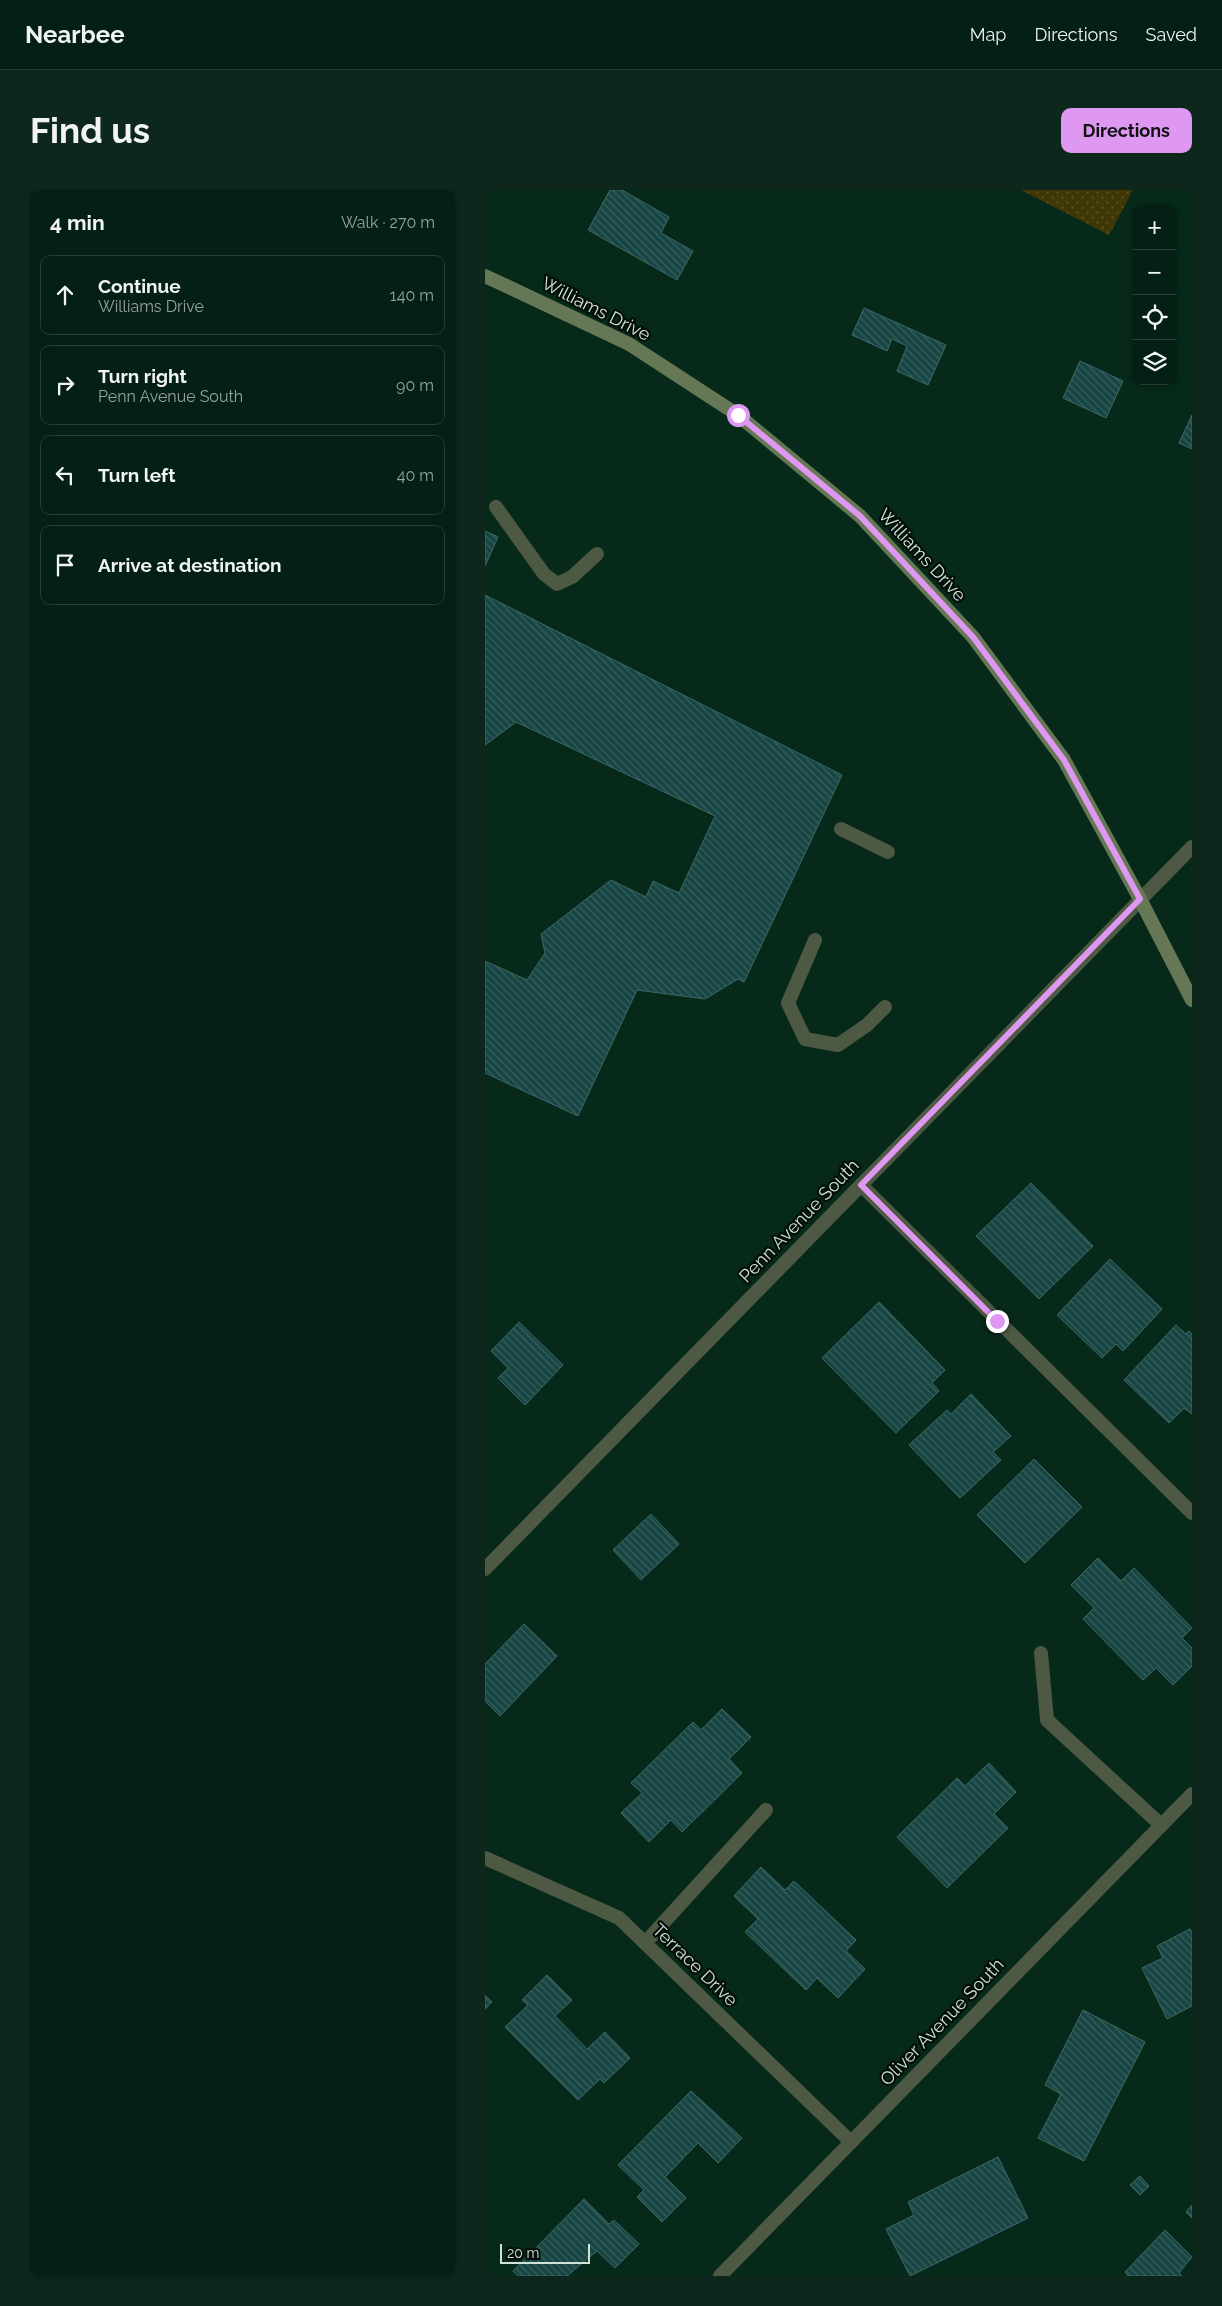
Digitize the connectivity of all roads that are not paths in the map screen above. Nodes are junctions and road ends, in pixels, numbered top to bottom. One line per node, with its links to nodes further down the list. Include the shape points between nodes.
1 (485, 276): 7 (main road, Williams Drive, via 637,349 738,415 860,516 973,637 1064,760)
2 (496, 507): 3 (street, via 544,574 557,584 571,577)
3 (597, 554)
4 (841, 829): 6 (street)
5 (1192, 846): 7 (street, Penn Avenue South)
6 (888, 852)
7 (1140, 899): 9 (main road, Williams Drive); 11 (street, Penn Avenue South)
8 (815, 940): 10 (street, via 788,1003 805,1039 838,1045)
9 (1192, 1000)
10 (885, 1008)
11 (861, 1185): 12 (street); 13 (street, Penn Avenue South)
12 (1192, 1513)
13 (485, 1569)
14 (1041, 1653): 17 (street, via 1047,1720)
15 (1192, 1794): 17 (street, Oliver Avenue South)
16 (766, 1810): 19 (street)
17 (1161, 1825): 20 (street, Oliver Avenue South)
18 (485, 1858): 19 (street, Terrace Drive, via 619,1918)
19 (645, 1943): 20 (street, Terrace Drive)
20 (851, 2142): 21 (street, Oliver Avenue South)
21 (720, 2276)

